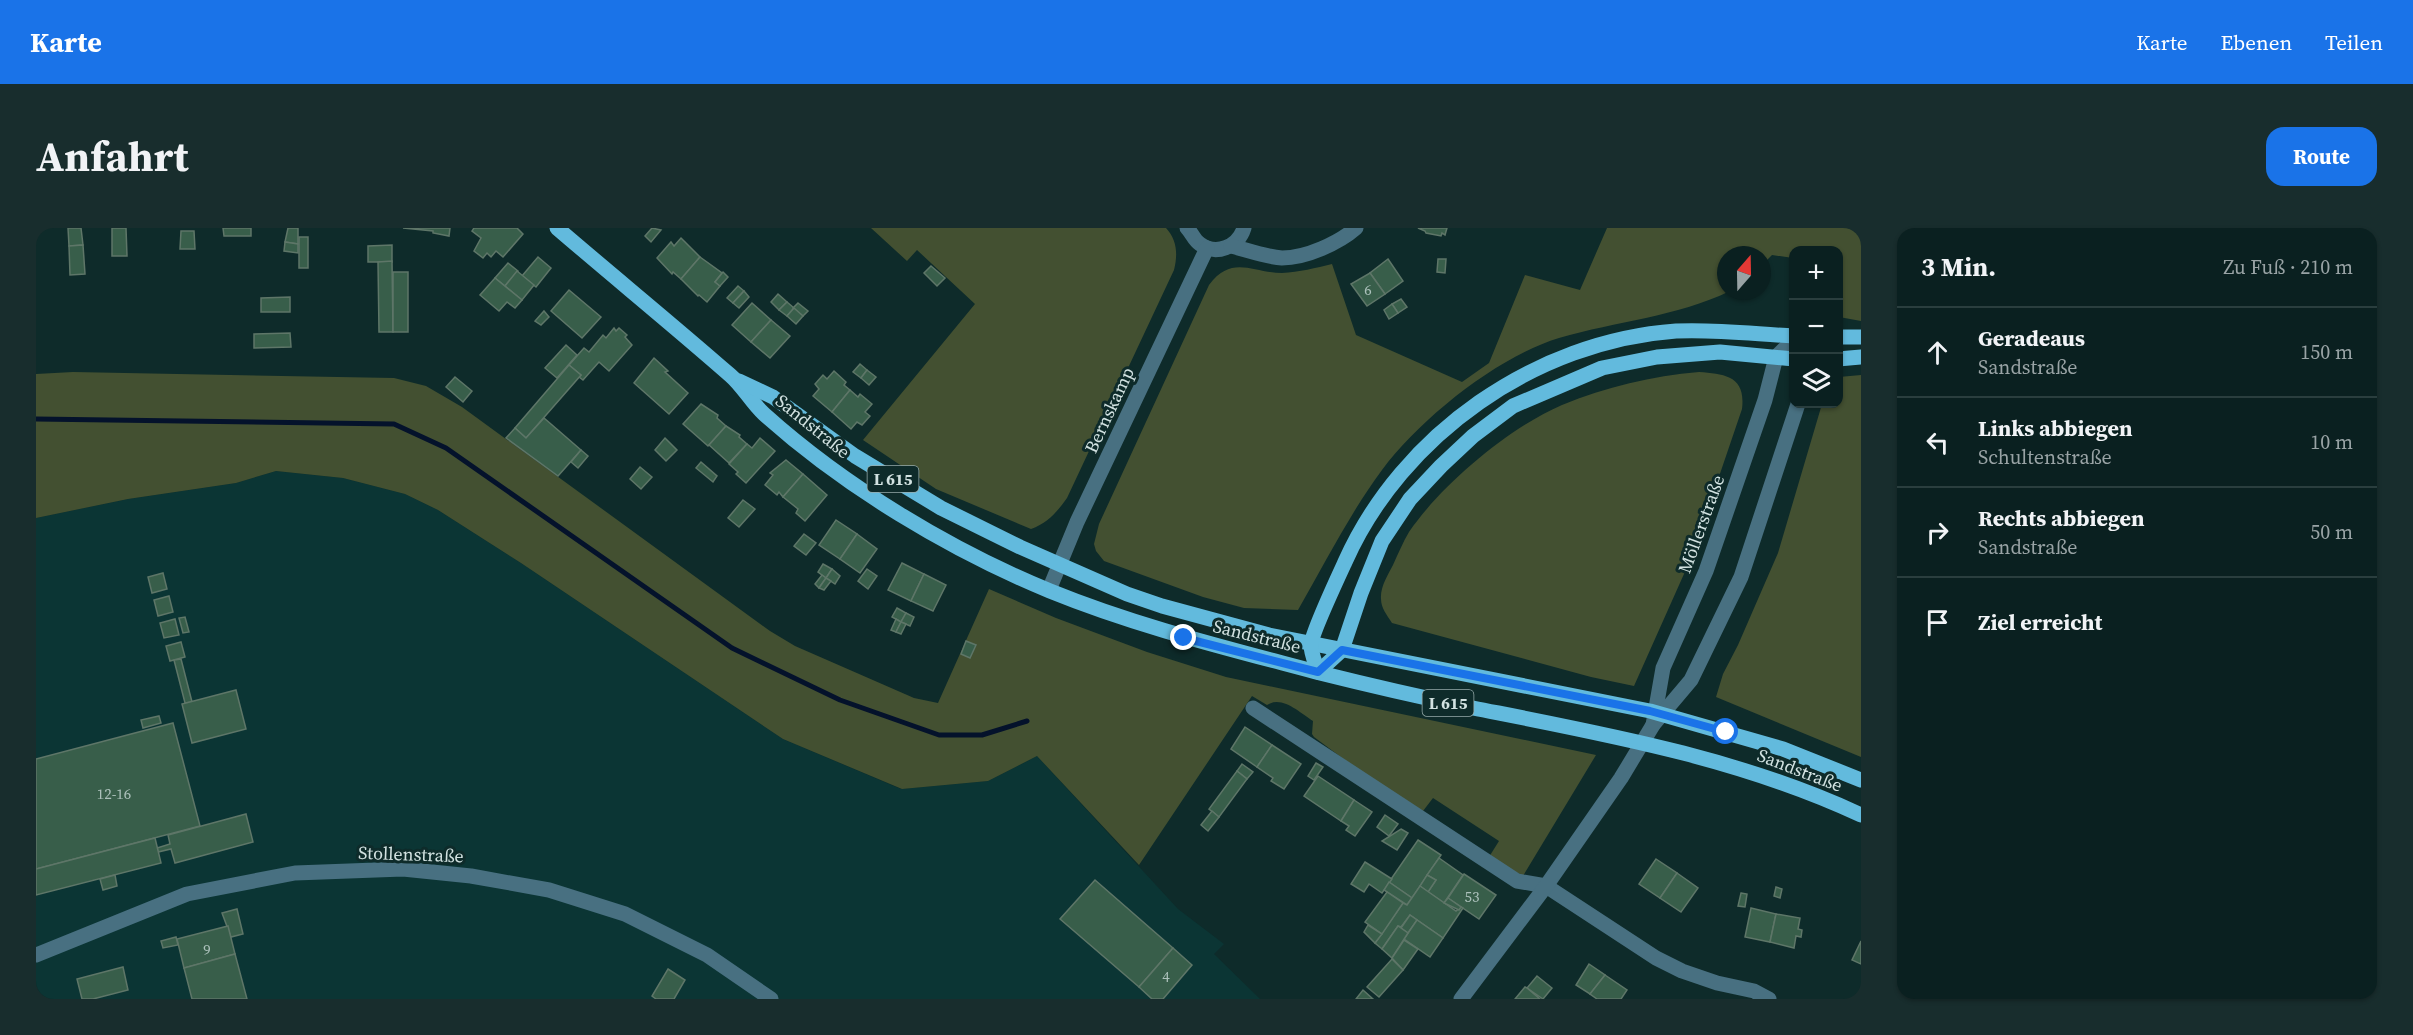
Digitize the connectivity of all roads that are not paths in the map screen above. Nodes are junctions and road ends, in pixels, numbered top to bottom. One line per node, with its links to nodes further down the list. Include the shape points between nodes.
1 (557, 228): 15 (main road, Sandstraße / L 615)
2 (1244, 228): 5 (street)
3 (1356, 228): 5 (street, via 1328,245 1282,258)
4 (1189, 229): 6 (street, via 1197,242)
5 (1231, 246): 6 (street)
6 (1207, 248): 17 (street, Bernskamp)
7 (1843, 337): 8 (main road)
8 (1861, 337)
9 (1789, 338): 19 (main road, via 1675,331 1617,341 1563,357 1514,380 1468,410 1426,447 1388,489 1354,541)
10 (1789, 343): 11 (street)
11 (1776, 357): 13 (main road); 20 (main road, via 1720,352 1657,357 1602,368 1513,406 1473,436 1410,499 1382,541); 23 (street, Möllerstraße, via 1706,571 1663,668)
12 (1861, 357): 14 (main road)
13 (1789, 358)
14 (1843, 359)
15 (735, 379): 17 (main road, Sandstraße / L 615, via 773,397 855,456 941,508); 18 (main road, Sandstraße / L 615, via 761,412 887,507 955,546)
16 (1797, 408): 23 (street, Möllerstraße, via 1741,577 1691,680)
17 (1059, 564): 18 (street, Bernskamp); 19 (main road, Sandstraße / L 615, via 1162,606)
18 (1049, 590): 21 (main road, Sandstraße / L 615, via 1184,638)
19 (1311, 644): 20 (main road, Sandstraße / L 615); 21 (main road)
20 (1342, 650): 21 (main road); 24 (main road, Sandstraße / L 615, via 1650,711 1783,749)
21 (1318, 672): 25 (main road, Sandstraße / L 615, via 1367,686 1664,748 1741,769)
22 (1253, 708): 26 (street, via 1517,881)
23 (1653, 725): 26 (street, Möllerstraße)
24 (1861, 780)
25 (1861, 815)
26 (1546, 886): 29 (street, Möllerstraße); 30 (street, via 1656,957 1700,978)
27 (36, 956): 28 (street, Stollenstraße, via 187,894 295,873 403,870 471,876 549,890 625,914 707,955)
28 (771, 999)
29 (1461, 999)
30 (1769, 999)

